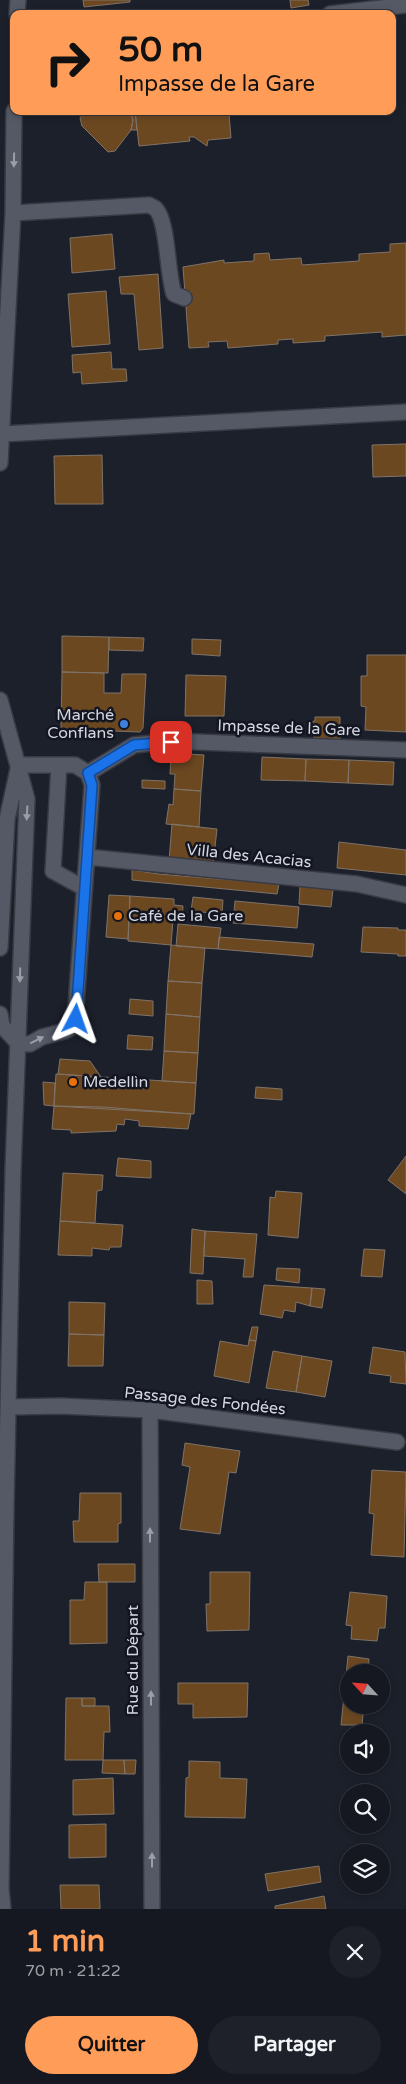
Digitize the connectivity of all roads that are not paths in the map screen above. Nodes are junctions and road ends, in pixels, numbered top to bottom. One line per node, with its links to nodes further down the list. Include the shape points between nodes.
1 (406, 5): 2 (street)
2 (364, 10)
3 (14, 115): 4 (street, one-way to 4)
4 (13, 213): 5 (street, via 149,205 156,209 163,224 172,289 174,294); 7 (street)
5 (184, 298)
6 (406, 412): 7 (street)
7 (2, 434): 8 (street)
8 (0, 463)
9 (0, 700): 11 (street)
10 (406, 750): 13 (street, Impasse de la Gare, via 171,742 134,745)
11 (19, 765): 12 (street); 17 (street, via 7,819); 19 (street, one-way to 19, via 27,799)
12 (59, 765): 13 (street, via 75,765); 15 (street, via 53,871)
13 (88, 773): 14 (street, via 92,785)
14 (87, 857): 15 (street); 16 (street, Villa des Acacias, via 357,884)
15 (84, 888): 19 (street, one-way to 15, via 30,1044 65,1031 76,1019)
16 (406, 895)
17 (0, 948)
18 (0, 1014): 19 (street, via 2,1026)
19 (18, 1043): 20 (street)
20 (8, 1407): 21 (street, Passage des Fondées); 23 (street)
21 (150, 1410): 22 (street, Passage des Fondées); 25 (street, Rue du Départ, one-way to 21)
22 (397, 1442)
23 (1, 1892): 24 (street)
24 (3, 1909)
25 (152, 1909)

